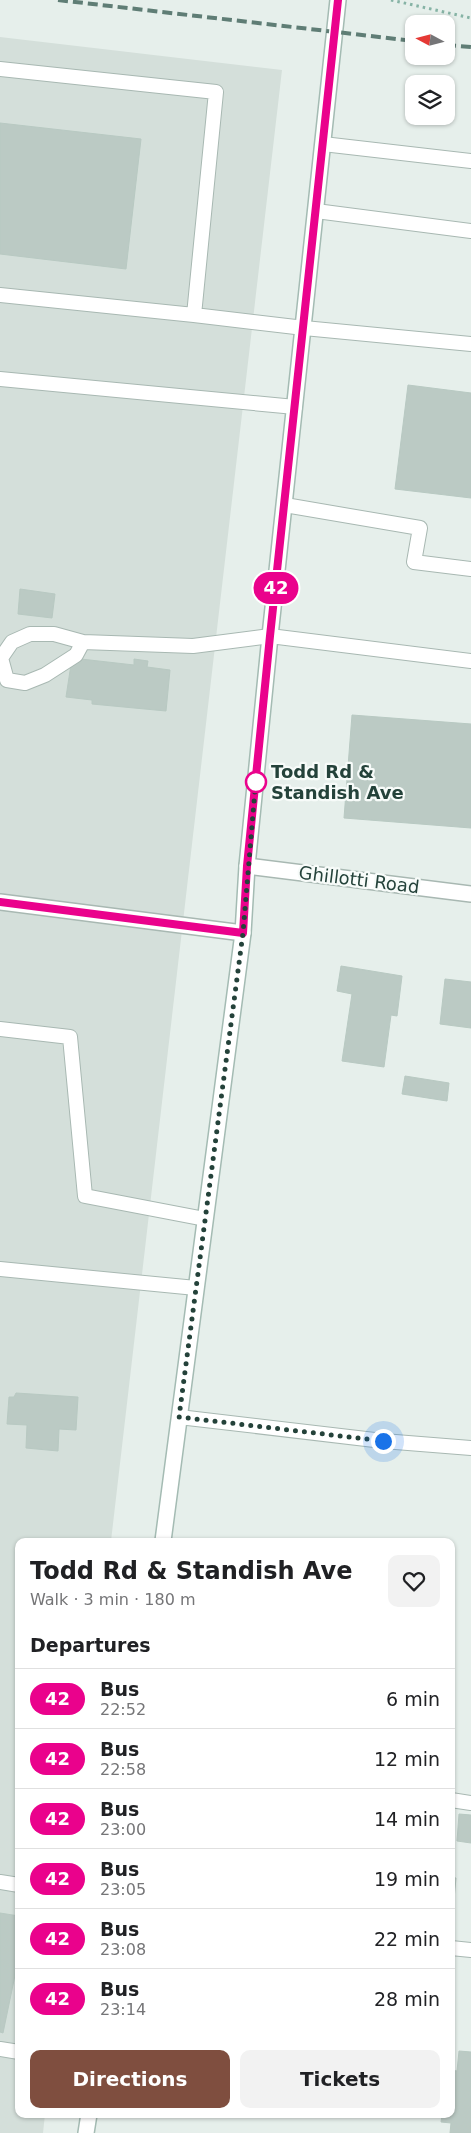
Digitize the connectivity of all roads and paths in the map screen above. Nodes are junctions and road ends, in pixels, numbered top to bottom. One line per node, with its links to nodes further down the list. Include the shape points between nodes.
1 (338, 0): 5 (main road)
2 (391, 0): 3 (path)
3 (471, 18)
4 (0, 68): 10 (lane, via 216,92)
5 (323, 144): 6 (lane); 7 (main road)
6 (471, 161)
7 (316, 211): 8 (lane); 11 (main road)
8 (471, 231)
9 (0, 294): 10 (lane)
10 (194, 315): 11 (lane)
11 (304, 328): 12 (lane); 14 (main road)
12 (471, 344)
13 (0, 379): 14 (lane)
14 (295, 406): 15 (main road)
15 (285, 506): 16 (lane, via 420,528 414,562); 17 (main road)
16 (471, 569)
17 (270, 636): 18 (lane, via 194,646); 19 (lane); 20 (main road)
18 (83, 642): 18 (lane, via 54,634 30,634 12,642 1,658 6,680 24,683 45,675 76,655)
19 (471, 661)
20 (247, 866): 21 (main road, Ghillotti Road); 23 (main road)
21 (471, 894)
22 (0, 902): 23 (main road)
23 (243, 933): 25 (main road)
24 (0, 1029): 25 (lane, via 70,1037 85,1196)
25 (205, 1219): 27 (main road)
26 (0, 1269): 27 (lane)
27 (196, 1288): 28 (main road)
28 (179, 1417): 29 (lane); 30 (main road)
29 (471, 1448)
30 (163, 1538)
31 (455, 1801): 32 (lane)
32 (471, 1803)
33 (0, 1882): 34 (lane)
34 (15, 1884)
35 (455, 1948): 36 (lane)
36 (471, 1950)
37 (0, 2049): 38 (lane)
38 (15, 2051)
39 (88, 2118): 40 (main road)
40 (86, 2133)

